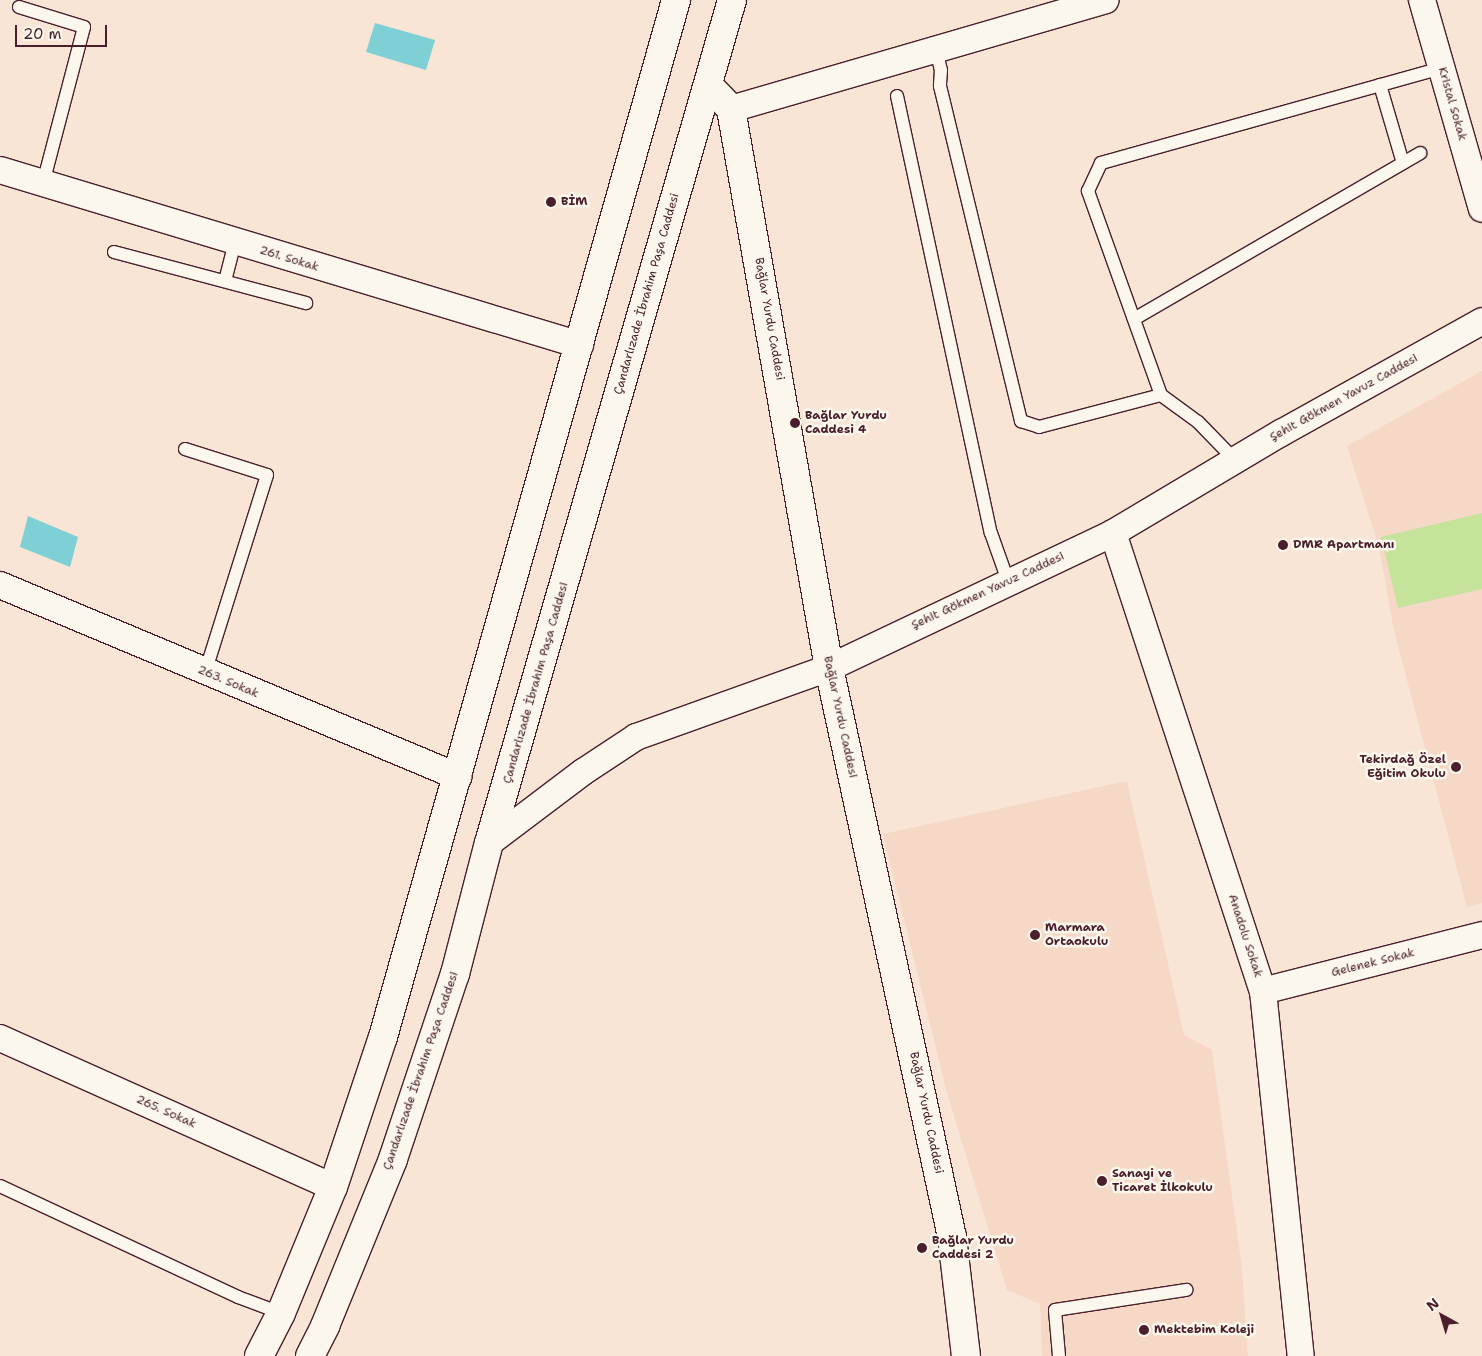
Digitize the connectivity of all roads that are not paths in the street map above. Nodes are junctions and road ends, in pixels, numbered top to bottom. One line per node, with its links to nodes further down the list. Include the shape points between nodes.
1 (676, 0): 23 (main road)
2 (732, 0): 8 (main road, Çandarlızade İbrahim Paşa Caddesi)
3 (1105, 0): 6 (street)
4 (1422, 0): 7 (street, Kristal Sokak)
5 (19, 7): 15 (lane, via 84,27)
6 (936, 49): 11 (street); 24 (lane, via 941,70 940,86 1021,421 1039,428)
7 (1442, 68): 9 (lane); 16 (street, Kristal Sokak)
8 (708, 85): 11 (main road); 33 (main road, Çandarlızade İbrahim Paşa Caddesi)
9 (1380, 85): 13 (lane); 21 (lane, via 1101,163 1088,191)
10 (897, 96): 28 (lane, via 991,533)
11 (731, 109): 30 (main road, Bağlar Yurdu Caddesi)
12 (1420, 152): 13 (lane)
13 (1402, 163): 21 (lane)
14 (0, 170): 15 (street, 261. Sokak)
15 (43, 183): 17 (street, 261. Sokak)
16 (1482, 209)
17 (235, 242): 19 (lane); 23 (street, 261. Sokak)
18 (114, 252): 19 (lane)
19 (225, 281): 20 (lane)
20 (306, 303)
21 (1134, 319): 24 (lane)
22 (1482, 322): 26 (street, Şehit Gökmen Yavuz Caddesi)
23 (580, 345): 32 (main road)
24 (1161, 394): 26 (lane, via 1198,422)
25 (185, 449): 31 (lane, via 266,475)
26 (1235, 460): 27 (street, Şehit Gökmen Yavuz Caddesi)
27 (1112, 533): 28 (street, Şehit Gökmen Yavuz Caddesi); 35 (street, Anadolu Sokak)
28 (1008, 582): 30 (street, Şehit Gökmen Yavuz Caddesi)
29 (0, 585): 31 (street, 263. Sokak)
30 (829, 668): 33 (street, Şehit Gökmen Yavuz Caddesi, via 636,737 583,772); 43 (main road, Bağlar Yurdu Caddesi, via 952,1237)
31 (205, 672): 32 (street, 263. Sokak)
32 (458, 776): 38 (main road, via 383,1037)
33 (490, 843): 42 (main road, Çandarlızade İbrahim Paşa Caddesi, via 455,974 393,1159)
34 (1482, 935): 35 (street, Gelenek Sokak)
35 (1263, 991): 45 (street, Anadolu Sokak)
36 (0, 1038): 38 (street, 265. Sokak)
37 (0, 1186): 40 (lane, via 238,1297)
38 (333, 1187): 40 (main road)
39 (1186, 1290): 44 (lane, via 1056,1310)
40 (281, 1313): 41 (main road)
41 (259, 1356)
42 (310, 1356)
43 (966, 1356)
44 (1059, 1356)
45 (1302, 1356)

